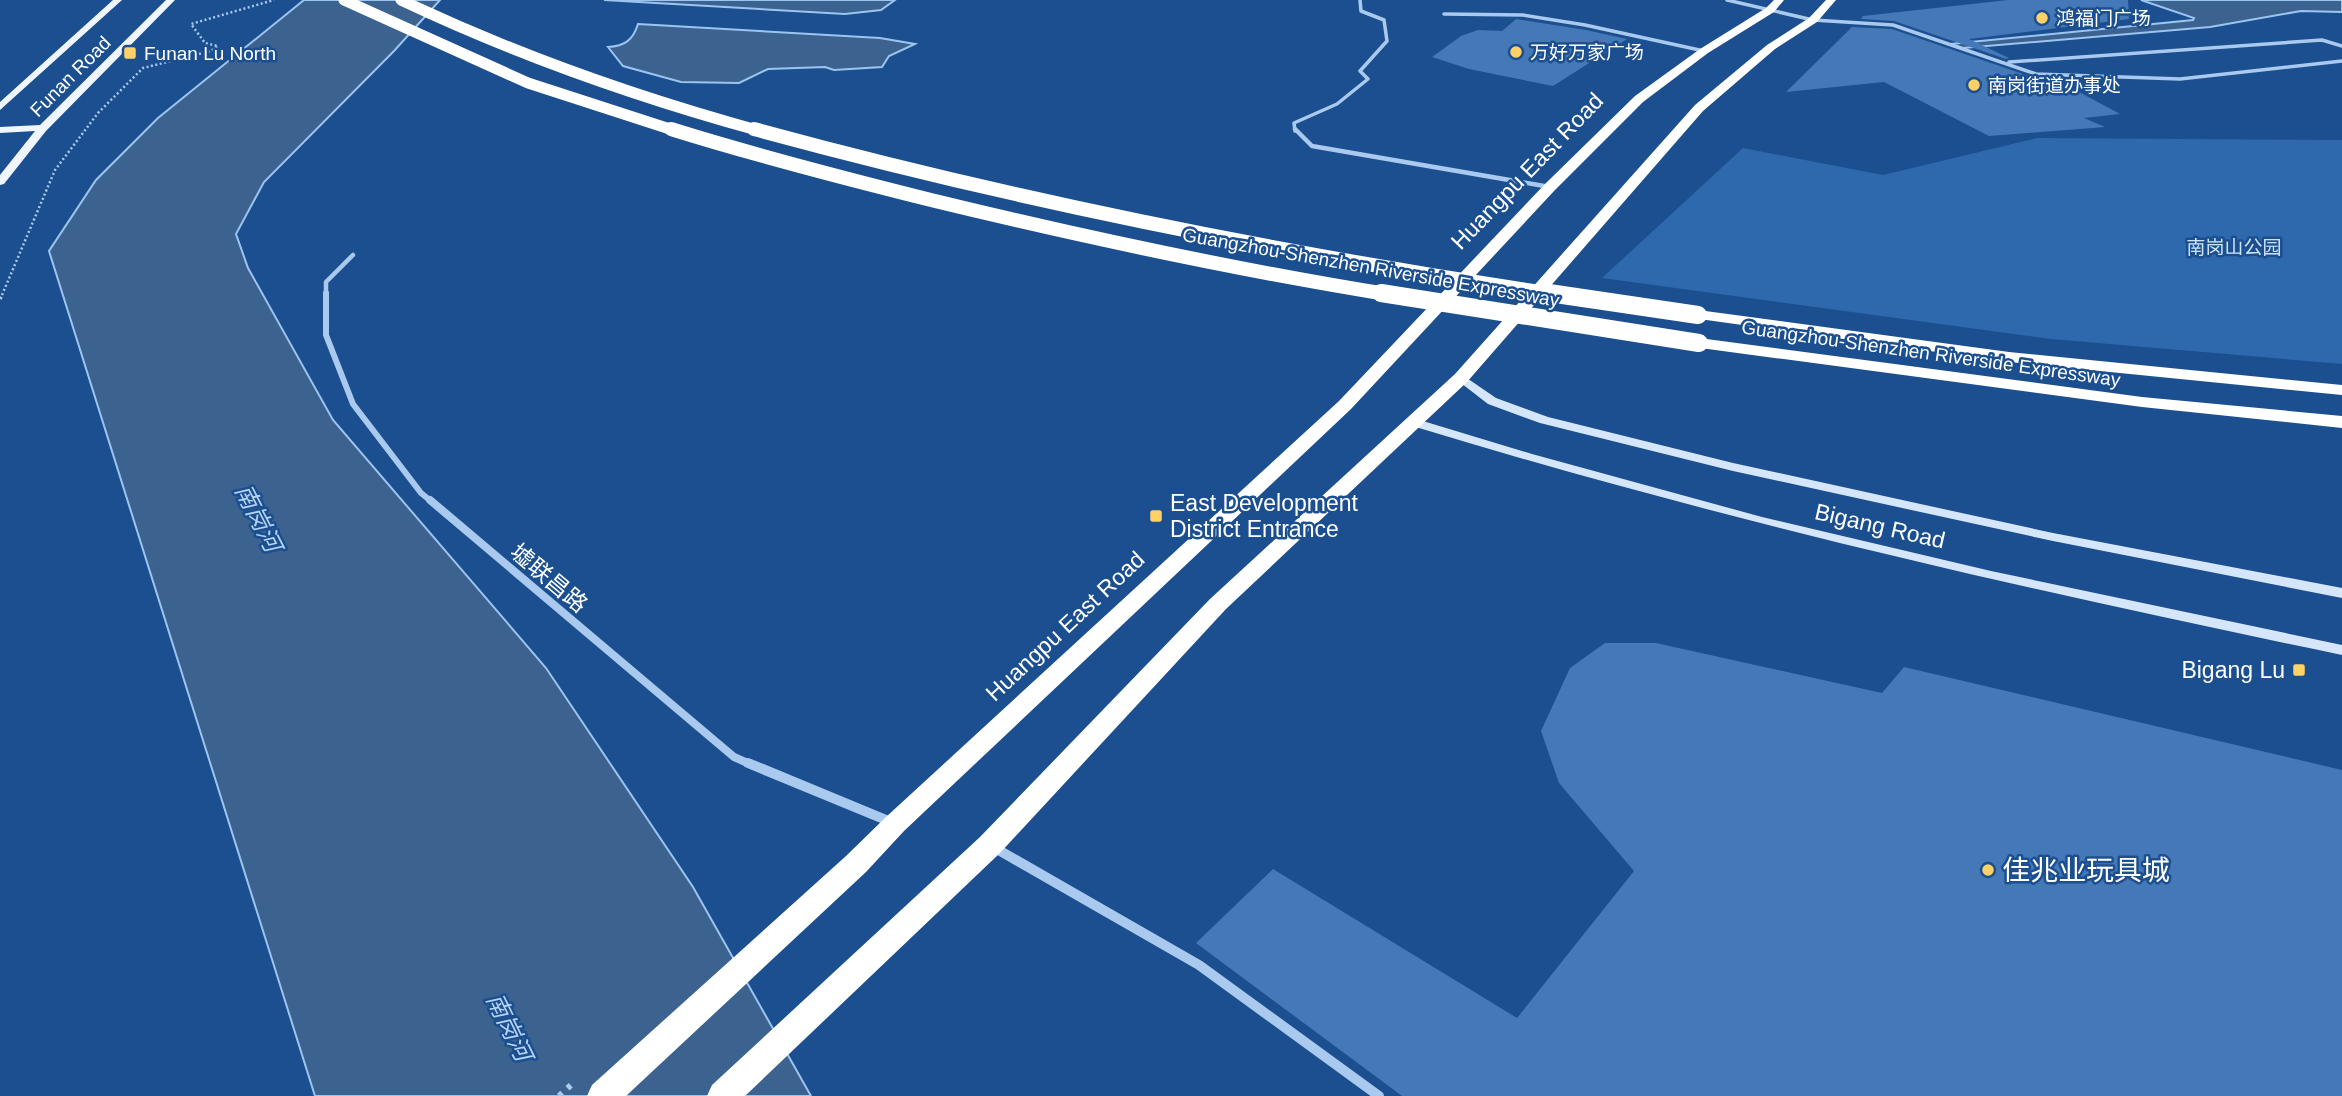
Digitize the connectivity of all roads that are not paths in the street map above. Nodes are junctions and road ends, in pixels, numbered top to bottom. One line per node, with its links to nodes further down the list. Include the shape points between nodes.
1 (118, 0): 15 (main road, Funan Road)
2 (171, 0): 16 (main road, Funan Road)
3 (344, 0): 24 (highway, Guangzhou-Shenzhen Riverside Expressway, bridge, via 528,83 762,158 1045,228 1300,280 1699,343 2143,402)
4 (401, 0): 22 (highway, Guangzhou-Shenzhen Riverside Expressway, bridge, via 604,83 799,142 1224,237 1415,272 1698,315 2010,357)
5 (1360, 0): 19 (street, via 1361,11 1384,20 1387,41 1360,71 1368,79 1337,104 1305,116 1294,124 1295,131 1312,146)
6 (1727, 0): 8 (street)
7 (1831, 0): 10 (highway)
8 (1774, 5): 10 (street); 12 (highway, Huangpu East Road)
9 (1444, 14): 12 (street, via 1523,15)
10 (1813, 20): 14 (street, via 1893,25); 21 (highway, via 1771,47 1699,108)
11 (2342, 46): 14 (street, via 2322,40)
12 (1704, 51): 19 (highway, Huangpu East Road, via 1639,99)
13 (2342, 61): 14 (street, via 2180,79 2036,74)
14 (2003, 62)
15 (0, 107)
16 (42, 129): 17 (main road); 18 (main road, Funan Road)
17 (0, 130)
18 (0, 182)
19 (1550, 187): 27 (highway, Huangpu East Road, via 1345,405)
20 (353, 255): 27 (street, 墟联昌路, via 326,282 326,335 353,404 421,493 734,757)
21 (1461, 379): 23 (highway); 25 (street, Bigang Road, via 1492,401 1544,420 1733,467 2053,537)
22 (2342, 390)
23 (1413, 422): 26 (street, Bigang Road, via 1546,464 1751,519 2058,592); 28 (highway, via 1218,604)
24 (2342, 422)
25 (2342, 593)
26 (2342, 650)
27 (895, 824): 29 (highway, Huangpu East Road)
28 (990, 845): 30 (highway); 31 (street, via 1199,965)
29 (603, 1096)
30 (723, 1096)
31 (1379, 1096)

